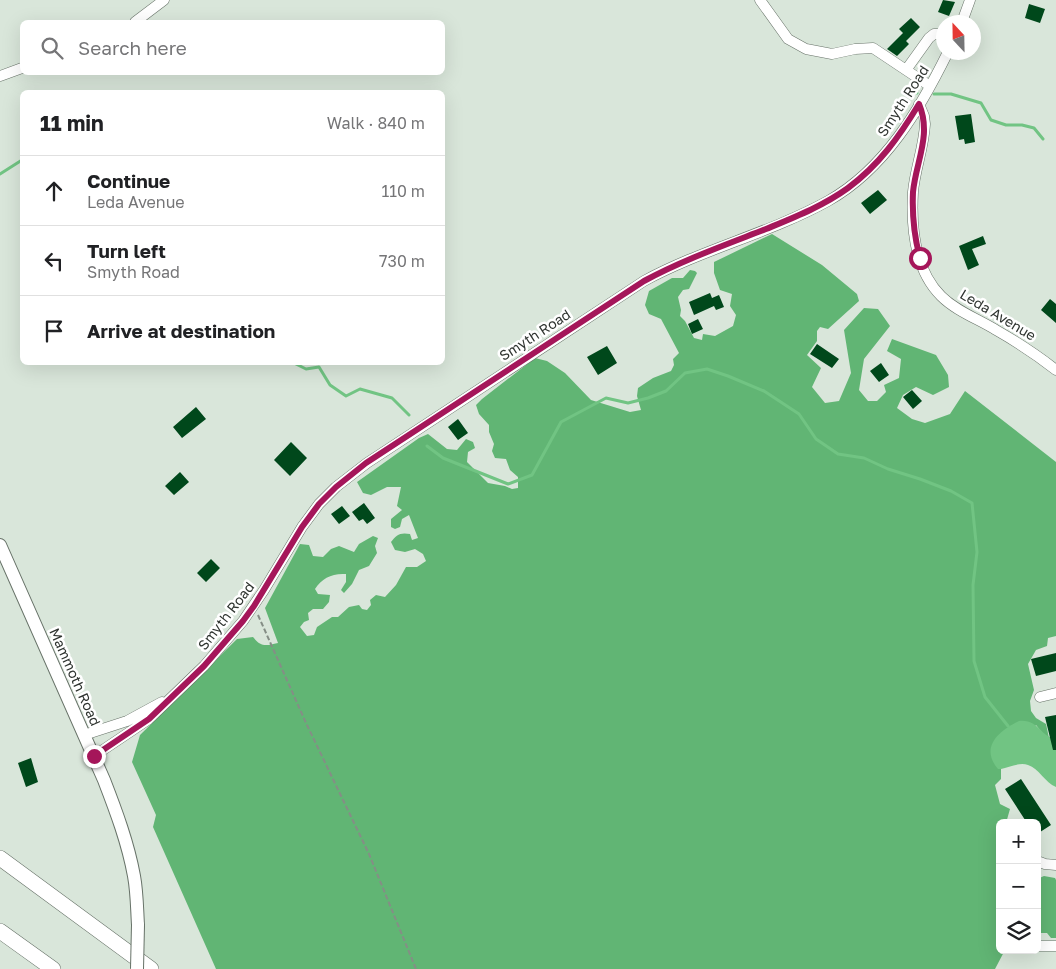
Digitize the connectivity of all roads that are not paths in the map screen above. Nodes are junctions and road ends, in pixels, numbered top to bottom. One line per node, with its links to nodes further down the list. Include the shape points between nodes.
1 (164, 0): 5 (street)
2 (760, 0): 9 (street, via 788,39 806,49 832,54 873,48)
3 (970, 0): 4 (street)
4 (965, 15)
5 (138, 20)
6 (936, 34): 9 (street, via 928,38)
7 (944, 60): 11 (street, Smyth Road)
8 (20, 69): 10 (street)
9 (906, 70): 11 (street)
10 (0, 76)
11 (930, 86): 12 (street, Smyth Road)
12 (919, 104): 13 (street, Leda Avenue, via 925,124 913,190 913,224 928,279 941,296 964,313 1029,350); 16 (street, Smyth Road, via 897,140 882,157 829,200 644,281 356,471 327,496 302,527 254,606 219,650)
13 (1056, 370)
14 (0, 545): 18 (main road, Mammoth Road)
15 (1056, 693): 17 (street)
16 (174, 695): 18 (street, Smyth Road, via 127,721); 19 (street, Smyth Road, via 149,719)
17 (1040, 697)
18 (84, 735): 19 (main road, Mammoth Road)
19 (94, 756): 27 (main road, Mammoth Road, bridge, via 129,850 138,925)
20 (0, 858): 28 (highway)
21 (1041, 862): 22 (street)
22 (1056, 865)
23 (0, 931): 26 (highway)
24 (1041, 946): 25 (street)
25 (1056, 946)
26 (53, 969)
27 (137, 969)
28 (151, 969)

